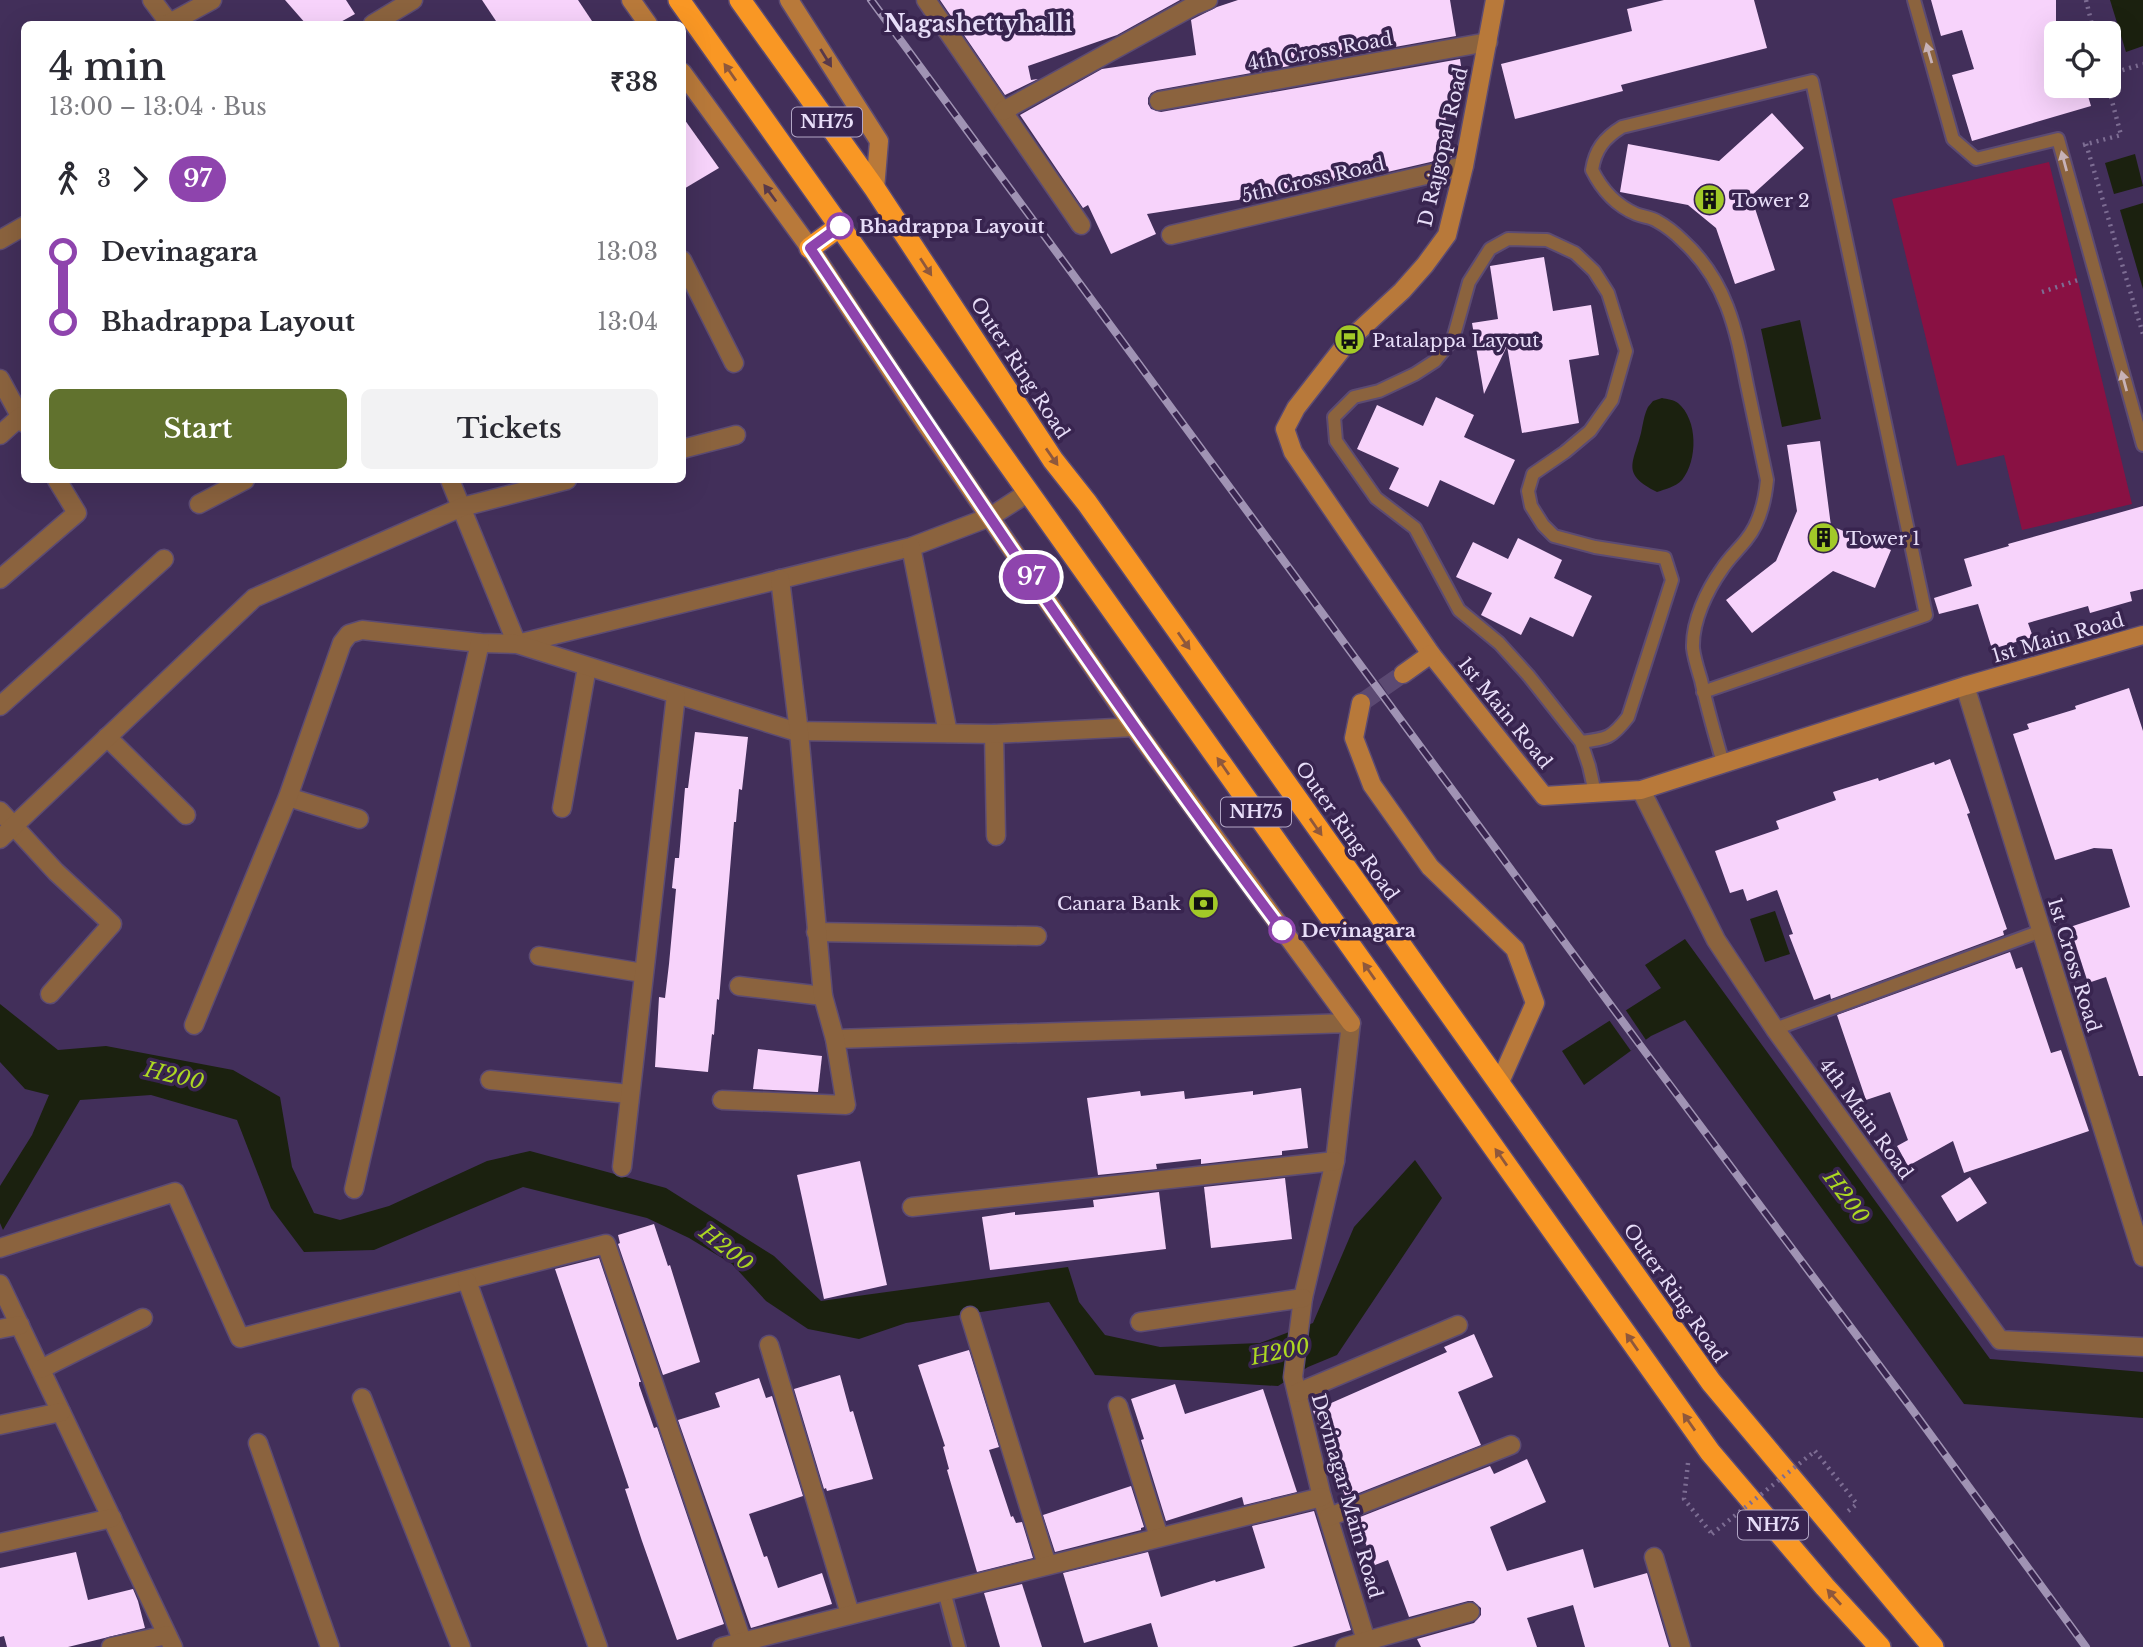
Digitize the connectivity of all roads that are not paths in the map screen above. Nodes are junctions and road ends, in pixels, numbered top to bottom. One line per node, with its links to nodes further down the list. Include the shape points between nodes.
1 (152, 0): 12 (street)
2 (212, 0): 13 (street)
3 (413, 0): 14 (street)
4 (631, 0): 15 (street)
5 (679, 0): 23 (highway, NH75, one-way to 5)
6 (740, 0): 21 (highway, NH75)
7 (789, 0): 21 (street, one-way to 21, via 879,141)
8 (926, 0): 19 (street)
9 (1208, 0): 19 (street)
10 (1495, 0): 16 (street, D Rajgopal Road)
11 (1914, 0): 36 (lane, one-way to 11, via 2059,139 1976,159 1953,139)
12 (167, 21)
13 (174, 21)
14 (378, 21)
15 (646, 21)
16 (1488, 42): 18 (street, 4th Cross Road); 20 (street, D Rajgopal Road)
17 (686, 78): 27 (street, one-way to 17)
18 (1159, 102)
19 (1003, 111): 22 (street)
20 (1464, 166): 25 (street, 5th Cross Road); 29 (street, D Rajgopal Road, via 1447,235 1417,274)
21 (875, 189): 91 (highway, Outer Ring Road / NH75, one-way to 91, via 1053,460)
22 (1082, 225)
23 (840, 226): 27 (highway); 42 (highway, NH75)
24 (21, 228): 26 (street)
25 (1171, 235)
26 (0, 240)
27 (810, 248): 45 (street)
28 (686, 268): 30 (street)
29 (1372, 318): 53 (street, 1st Main Road, via 1349,340 1285,429 1293,452)
30 (734, 362)
31 (0, 379): 32 (street)
32 (21, 417)
33 (21, 420): 34 (street)
34 (0, 435)
35 (736, 435): 37 (street)
36 (2143, 445)
37 (686, 448)
38 (59, 483): 48 (street, via 77,513)
39 (239, 483): 43 (street)
40 (451, 483): 44 (street)
41 (555, 483): 44 (street)
42 (1029, 492): 45 (street); 140 (highway, NH75, one-way to 42, via 1710,1452)
43 (200, 504)
44 (462, 507): 52 (street); 65 (street, via 254,597)
45 (990, 517): 46 (street); 61 (street)
46 (911, 547): 49 (street); 63 (street)
47 (164, 559): 60 (street)
48 (0, 579)
49 (780, 579): 52 (street); 62 (street)
50 (2143, 635): 56 (street, 1st Main Road)
51 (480, 643): 52 (street); 70 (street, via 362,630 349,634); 96 (street)
52 (517, 644): 54 (street)
53 (1431, 654): 55 (street); 69 (street, 1st Main Road, via 1544,796)
54 (587, 667): 58 (street); 71 (street)
55 (1403, 674)
56 (1965, 686): 67 (street, 1st Main Road); 78 (street, 1st Cross Road)
57 (1703, 692): 57 (lane, via 1693,649 1702,606 1757,523 1766,495 1767,480 1737,336 1719,288 1691,248 1655,219 1623,208 1610,198 1592,170 1601,143 1622,127 1812,81 1926,615); 67 (lane)
58 (676, 695): 62 (street); 82 (street)
59 (1361, 703): 91 (street, via 1354,738 1372,785 1430,867 1515,949 1535,1003)
60 (0, 706)
61 (1134, 727): 64 (street); 86 (street)
62 (799, 732): 63 (street); 79 (street)
63 (948, 733): 64 (street)
64 (994, 734): 76 (street)
65 (107, 737): 73 (street); 75 (street)
66 (1581, 742): 66 (lane, via 1499,643 1460,610 1415,528 1376,498 1336,441 1334,417 1354,397 1379,391 1435,362 1453,339 1469,282 1490,249 1508,239 1547,240 1574,253 1594,271 1608,293 1626,351 1612,400 1590,431 1533,474 1528,491 1531,506 1555,536 1665,558 1672,580 1628,717 1615,734); 69 (lane)
67 (1723, 763): 68 (street, 1st Main Road)
68 (1642, 790): 69 (street, 1st Main Road); 88 (street, 4th Main Road, via 1716,940)
69 (1595, 793)
70 (288, 797): 74 (street); 87 (street)
71 (562, 808)
72 (0, 811): 75 (street)
73 (186, 815)
74 (359, 819)
75 (14, 826): 77 (street); 84 (street, via 112,924)
76 (996, 836)
77 (0, 839)
78 (2041, 931): 88 (lane); 99 (street, 1st Cross Road)
79 (817, 932): 80 (street); 85 (street)
80 (1037, 936)
81 (539, 956): 82 (street)
82 (643, 972): 92 (street)
83 (739, 986): 85 (street)
84 (50, 994)
85 (823, 996): 89 (street)
86 (1351, 1023): 89 (street); 94 (street, Devinagar Main Road)
87 (194, 1026)
88 (1775, 1029): 110 (street, 4th Main Road, via 2000,1340)
89 (835, 1039): 93 (street, via 846,1105)
90 (490, 1080): 92 (street)
91 (1499, 1084): 141 (highway, Outer Ring Road / NH75, via 1711,1382)
92 (629, 1094): 95 (street)
93 (722, 1100)
94 (1335, 1161): 97 (street); 102 (street, Devinagar Main Road)
95 (622, 1167)
96 (354, 1189)
97 (912, 1207)
98 (0, 1248): 100 (street, via 175,1192 240,1338)
99 (2143, 1257)
100 (467, 1281): 130 (street, via 606,1244); 135 (street)
101 (0, 1283): 106 (street)
102 (1303, 1298): 105 (street); 112 (street, Devinagar Main Road)
103 (970, 1315): 125 (street)
104 (143, 1318): 111 (street)
105 (1140, 1322)
106 (19, 1325): 108 (street); 111 (street)
107 (1458, 1325): 112 (street)
108 (0, 1329)
109 (769, 1345): 128 (street)
110 (2143, 1347)
111 (41, 1369): 115 (street)
112 (1295, 1385): 119 (street, Devinagar Main Road)
113 (362, 1398): 134 (street)
114 (1118, 1406): 122 (street)
115 (61, 1412): 116 (street); 121 (street)
116 (0, 1425)
117 (258, 1443): 133 (street)
118 (1511, 1445): 120 (street)
119 (1322, 1497): 120 (street, Devinagar Main Road); 122 (street)
120 (1329, 1517): 131 (street, Devinagar Main Road)
121 (112, 1518): 123 (street); 129 (street)
122 (1159, 1537): 125 (street)
123 (0, 1543)
124 (1654, 1557): 139 (street)
125 (1047, 1565): 126 (street)
126 (944, 1591): 128 (street); 137 (lane)
127 (1470, 1612): 131 (street)
128 (850, 1614): 130 (street)
129 (170, 1641): 132 (street)
130 (743, 1644): 136 (street)
131 (1367, 1644): 138 (street)
132 (111, 1647)
133 (330, 1647)
134 (461, 1647)
135 (598, 1647)
136 (722, 1647)
137 (959, 1647)
138 (1345, 1647)
139 (1681, 1647)
140 (1880, 1647)
141 (1933, 1647)

